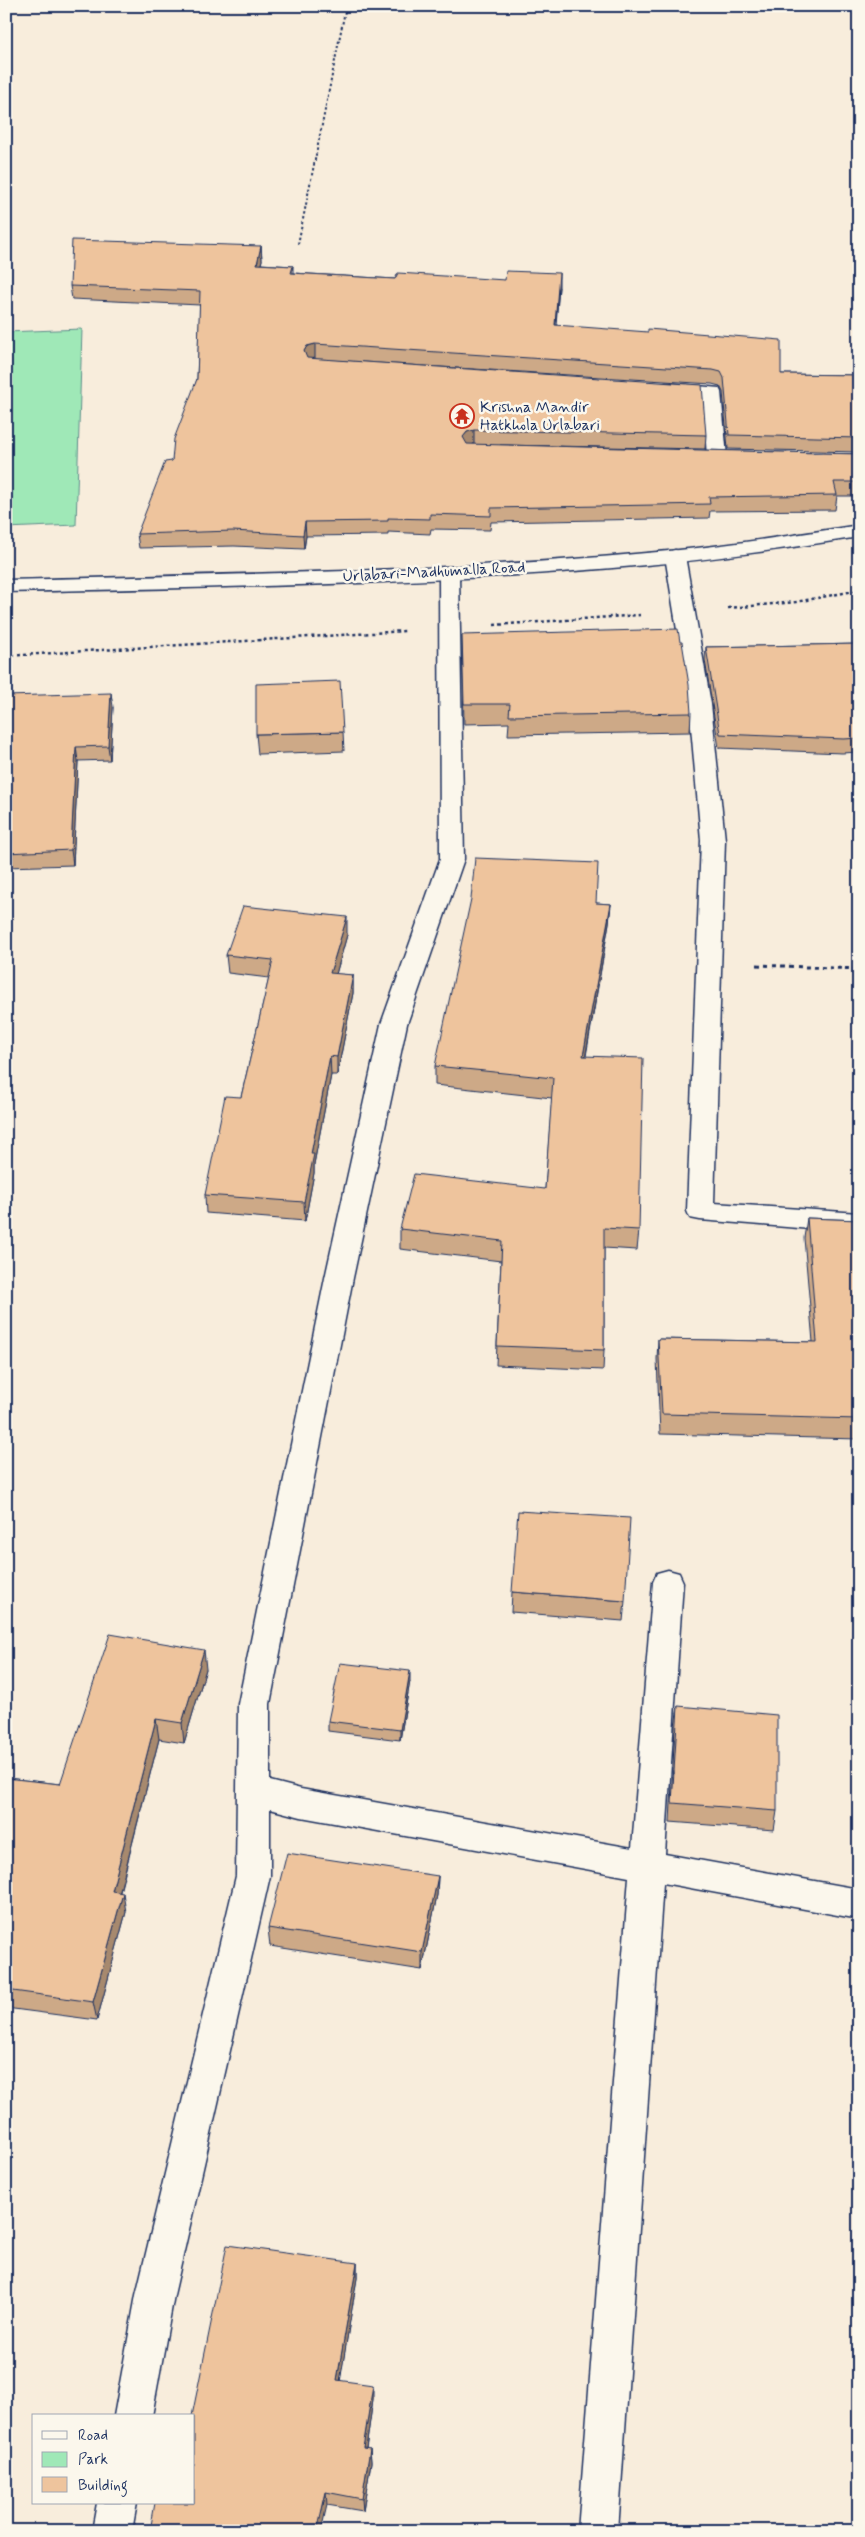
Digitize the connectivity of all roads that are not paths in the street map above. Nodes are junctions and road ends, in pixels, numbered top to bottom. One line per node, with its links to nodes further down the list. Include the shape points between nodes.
1 (653, 388): 2 (street, via 712,392 727,457)
2 (698, 457)
3 (859, 531): 4 (street, Urlabari-Madhumalla Road, via 781,545)
4 (675, 556): 5 (street, Urlabari-Madhumalla Road); 7 (street, via 700,704 714,840 700,1212)
5 (449, 574): 6 (street, Urlabari-Madhumalla Road); 9 (street, via 452,859 394,1024 338,1278 254,1704)
6 (6, 586)
7 (859, 1223)
8 (668, 1582): 10 (street)
9 (253, 1791): 10 (street, via 301,1803); 12 (street, via 253,1876 154,2295)
10 (647, 1866): 11 (street); 15 (street)
11 (859, 1904)
12 (133, 2414)
13 (117, 2504): 14 (street)
14 (112, 2531)
15 (598, 2531)

